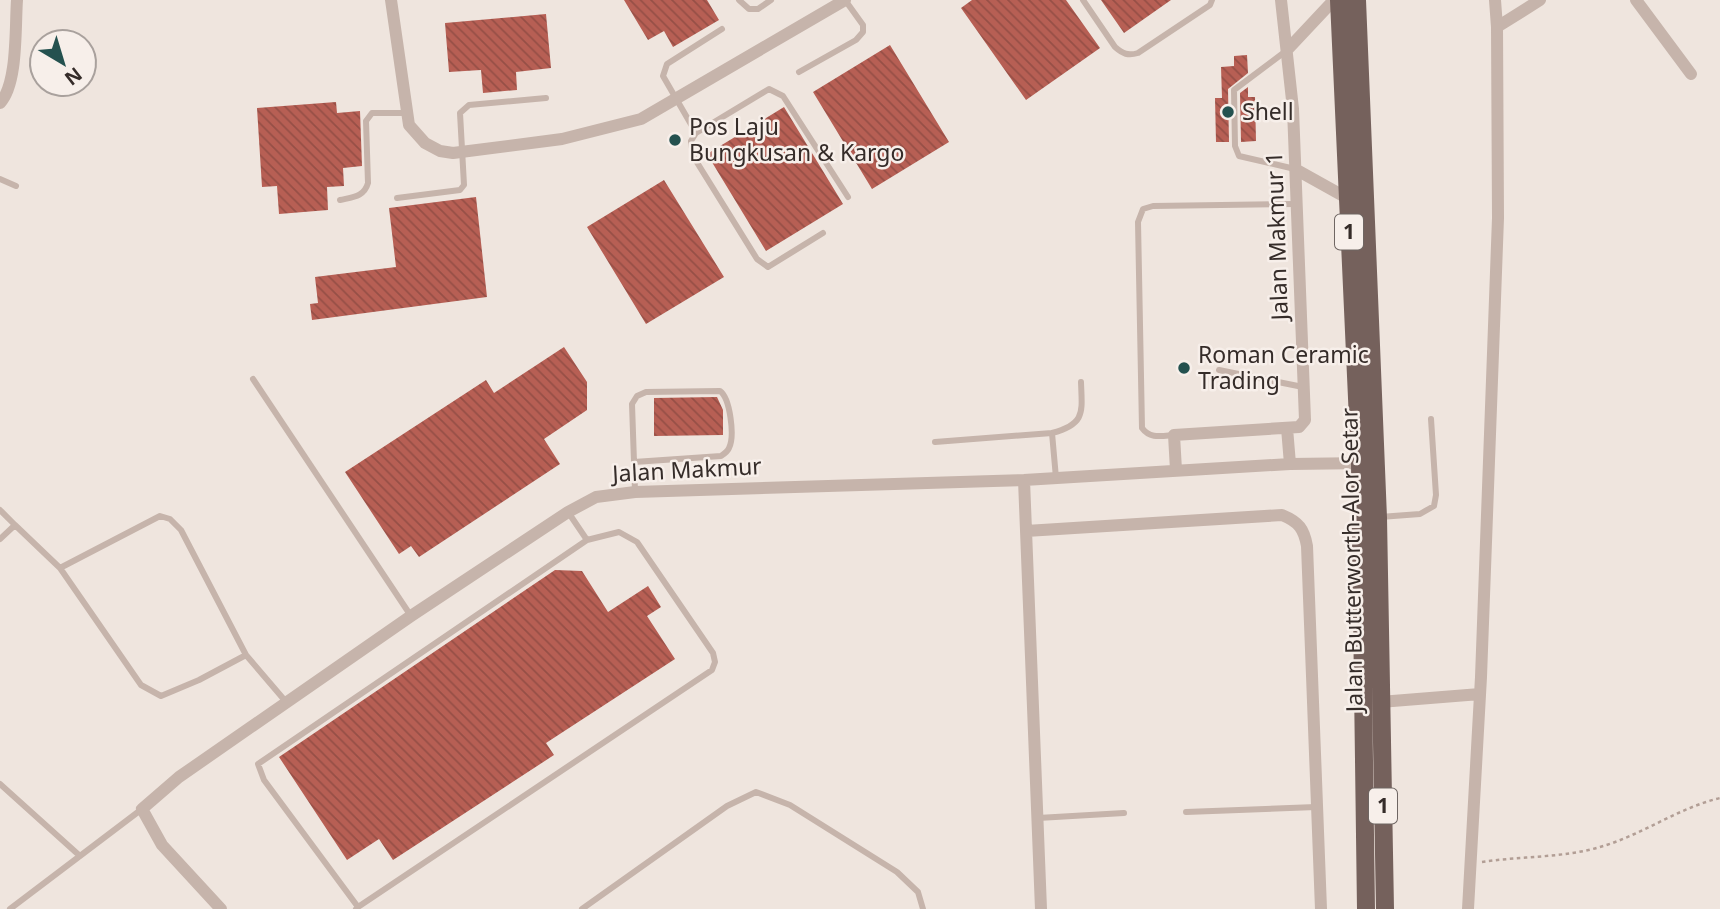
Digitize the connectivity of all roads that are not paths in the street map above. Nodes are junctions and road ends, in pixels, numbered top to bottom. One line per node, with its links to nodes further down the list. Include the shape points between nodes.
1 (17, 0): 21 (street, via 11,81)
2 (391, 0): 22 (street)
3 (739, 0): 4 (lane, via 749,9)
4 (771, 0)
5 (845, 0): 17 (lane, via 863,32); 20 (street)
6 (1083, 0): 7 (lane, via 1115,47 1129,55)
7 (1212, 0)
8 (1281, 0): 16 (street, Jalan Makmur 1)
9 (1336, 0): 16 (street); 30 (main road, Jalan Butterworth-Alor Setar / 1)
10 (1357, 0): 44 (main road, Jalan Butterworth-Alor Setar / 1)
11 (1495, 0): 14 (street)
12 (1540, 0): 14 (street)
13 (1636, 0): 18 (street)
14 (1497, 27): 60 (street, via 1498,218)
15 (722, 29): 20 (lane, via 663,69)
16 (1288, 49): 25 (street, Jalan Makmur 1); 25 (lane, via 1234,90 1235,146 1239,156)
17 (799, 72)
18 (1691, 74)
19 (546, 98): 24 (lane, via 469,105 460,113)
20 (676, 100): 23 (lane); 24 (street, via 641,119 609,128)
21 (0, 103)
22 (405, 113): 24 (street, via 425,143 440,152); 31 (lane, via 368,116 366,190)
23 (696, 133): 28 (lane, via 769,89 776,91); 33 (lane, via 691,141 693,156 757,259 768,267)
24 (464, 152): 29 (lane, via 460,190)
25 (1295, 169): 30 (street); 32 (street, Jalan Makmur 1)
26 (0, 179): 27 (lane)
27 (16, 186)
28 (848, 197)
29 (397, 198)
30 (1347, 198): 44 (main road, Jalan Butterworth-Alor Setar / 1)
31 (340, 200)
32 (1295, 204): 37 (street, Jalan Makmur 1); 41 (lane, via 1143,209 1138,222 1142,428 1152,436)
33 (823, 233)
34 (1219, 370): 37 (lane)
35 (253, 379): 58 (lane)
36 (1081, 382): 40 (lane, via 1079,419)
37 (1305, 387): 39 (street, Jalan Makmur 1, via 1305,420 1299,427)
38 (1432, 419): 52 (lane, via 1434,506 1420,514)
39 (1287, 428): 41 (street); 45 (street)
40 (1052, 433): 42 (lane); 47 (lane)
41 (1174, 435): 46 (street)
42 (935, 442)
43 (634, 462): 43 (lane, via 632,404 637,396 646,391 720,391 725,395 732,440 721,456); 49 (lane)
44 (1368, 463): 45 (street, Jalan Makmur); 52 (main road, Jalan Butterworth-Alor Setar / 1); 77 (main road, Jalan Butterworth-Alor Setar / 1)
45 (1290, 464): 46 (street, Jalan Makmur)
46 (1176, 470): 47 (street, Jalan Makmur)
47 (1056, 478): 48 (street, Jalan Makmur)
48 (1024, 480): 49 (street, Jalan Makmur); 54 (street)
49 (635, 492): 51 (street, Jalan Makmur, via 596,497)
50 (0, 510): 53 (lane)
51 (568, 512): 56 (lane); 58 (street, Jalan Makmur)
52 (1378, 518): 61 (main road, Jalan Butterworth-Alor Setar / 1)
53 (15, 525): 55 (lane); 57 (lane)
54 (1026, 531): 64 (street, via 1282,515 1295,520 1304,531 1307,546); 68 (street)
55 (0, 539)
56 (587, 541): 70 (lane, via 258,764 264,780); 70 (lane, via 619,532 637,542 713,653 712,670)
57 (60, 568): 59 (lane, via 114,649 141,685 152,692 161,695); 59 (lane, via 160,516 170,519 181,530)
58 (411, 616): 62 (street, Jalan Makmur)
59 (246, 655): 62 (lane)
60 (1480, 694): 61 (street); 79 (street)
61 (1380, 702): 78 (main road, Jalan Butterworth-Alor Setar / 1)
62 (287, 703): 65 (street, Jalan Makmur, via 179,777)
63 (0, 784): 69 (lane)
64 (1316, 807): 66 (lane); 76 (street)
65 (142, 809): 69 (lane); 72 (street, via 162,845)
66 (1185, 812)
67 (1124, 813): 68 (lane)
68 (1038, 818): 75 (street)
69 (80, 856): 71 (lane)
70 (357, 908)
71 (10, 909)
72 (220, 909)
73 (582, 909): 74 (lane, via 727,806 756,792 790,805 897,872 918,892)
74 (923, 909)
75 (1041, 909)
76 (1321, 909)
77 (1366, 909)
78 (1385, 909)
79 (1468, 909)

